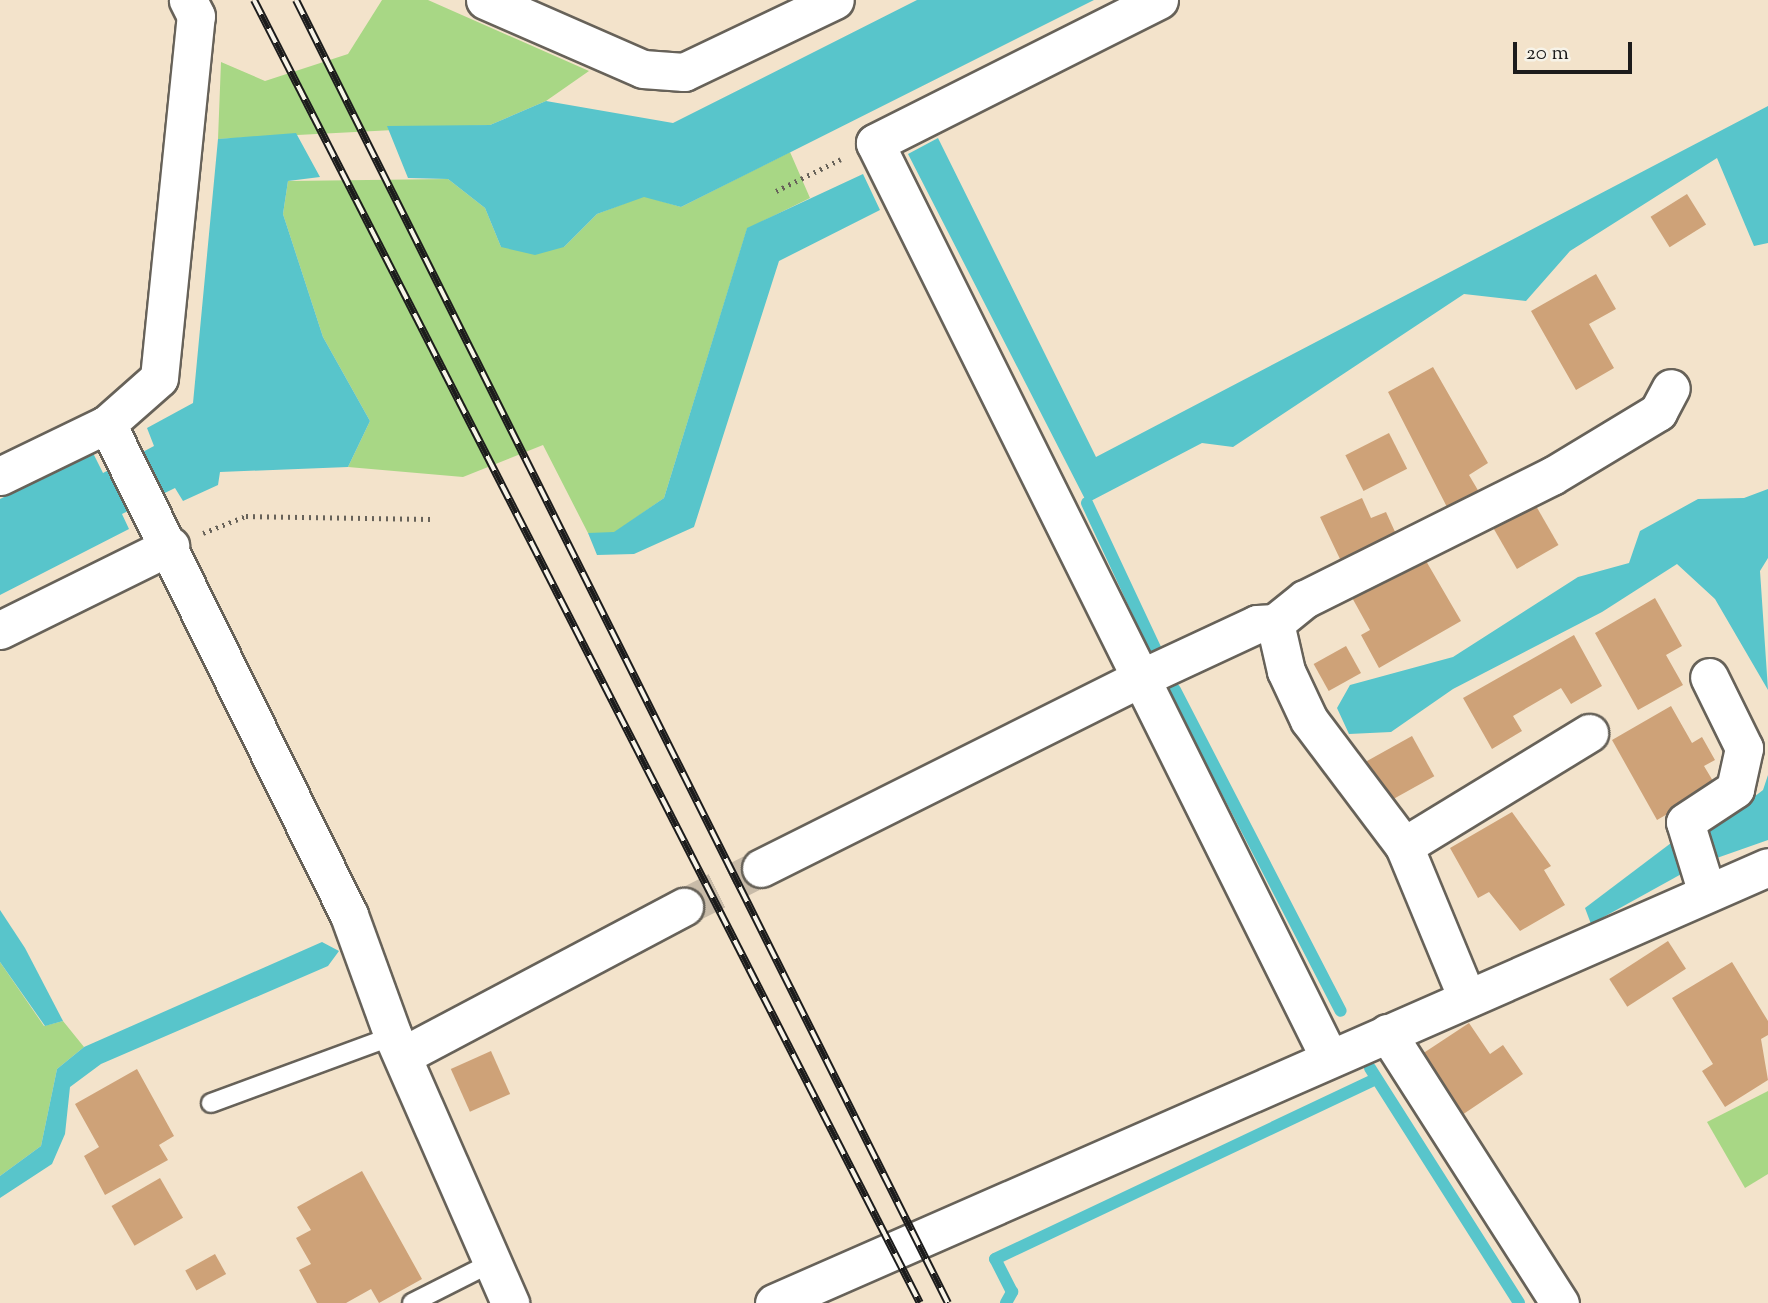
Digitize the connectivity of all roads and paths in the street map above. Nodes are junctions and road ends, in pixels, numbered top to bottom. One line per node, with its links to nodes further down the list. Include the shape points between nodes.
1 (188, 0): 8 (street, via 196,16 159,378)
2 (485, 0): 3 (street, via 643,69 684,72)
3 (835, 0)
4 (1159, 0): 5 (street)
5 (875, 143): 6 (path); 15 (street)
6 (776, 191)
7 (1671, 388): 12 (street, via 1658,412 1552,476 1305,599)
8 (114, 436): 9 (street); 11 (street)
9 (0, 476)
10 (431, 519): 11 (path, via 246,516)
11 (163, 531): 13 (street); 24 (street, via 348,915)
12 (1275, 623): 15 (street, via 1257,624); 17 (street, via 1286,671 1309,720)
13 (0, 630)
14 (1709, 677): 20 (street, via 1744,748 1735,789 1685,822)
15 (1141, 678): 19 (street); 25 (street)
16 (1589, 733): 17 (street)
17 (1404, 846): 22 (street)
18 (1768, 867): 20 (street)
19 (761, 868)
20 (1707, 893): 22 (street)
21 (684, 908): 24 (street)
22 (1467, 998): 23 (street)
23 (1387, 1033): 25 (street); 31 (street)
24 (398, 1046): 26 (lane); 27 (street)
25 (1329, 1057): 30 (street)
26 (211, 1103)
27 (491, 1263): 28 (lane); 29 (street)
28 (412, 1303)
29 (510, 1303)
30 (774, 1303)
31 (1560, 1303)

